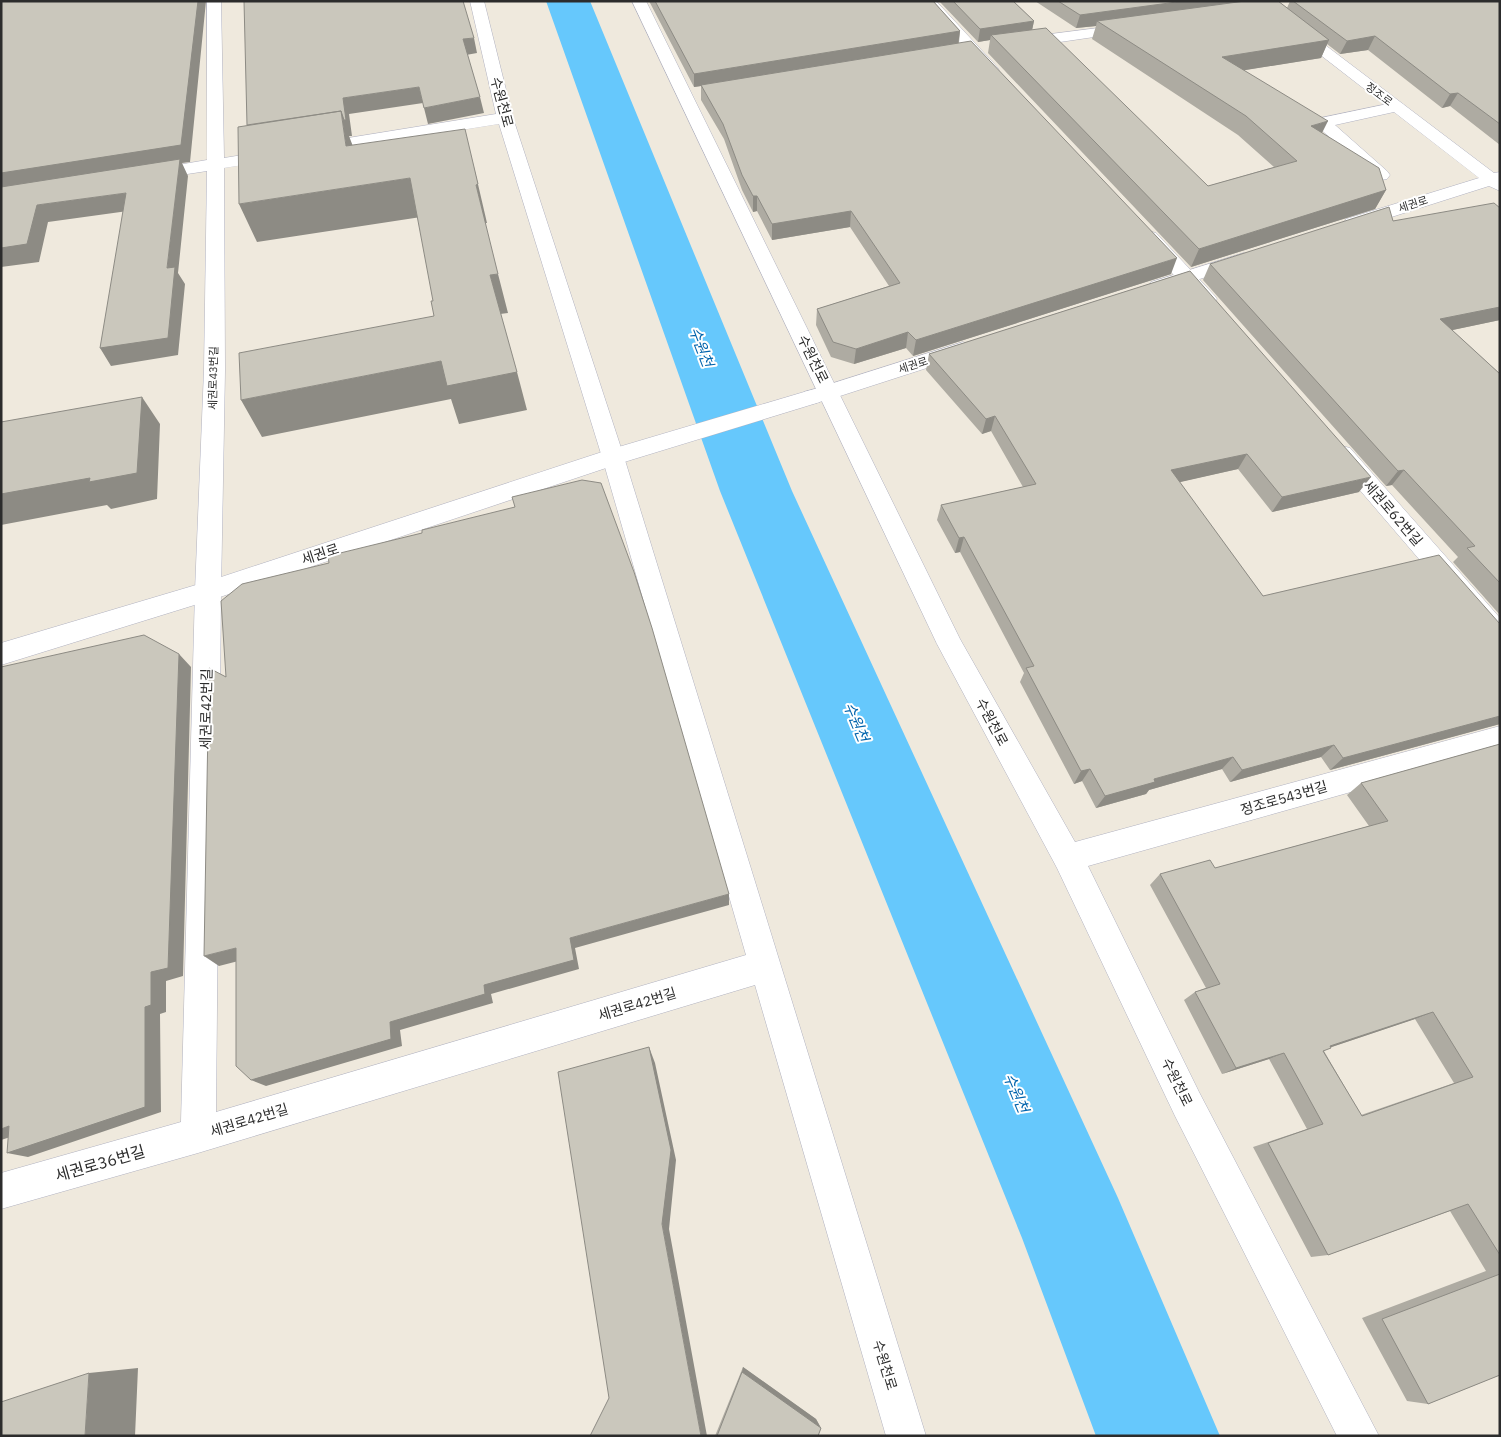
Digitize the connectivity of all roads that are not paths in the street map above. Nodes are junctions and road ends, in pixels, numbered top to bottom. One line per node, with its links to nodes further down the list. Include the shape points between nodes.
1 (214, 1): 15 (street, 세권로43번길)
2 (477, 1): 14 (street, 수원천로)
3 (639, 1): 12 (street, 수원천로)
4 (928, 1): 8 (street)
5 (1287, 6): 6 (street)
6 (1258, 7): 13 (street, 정조로)
7 (1150, 25): 8 (street)
8 (972, 49): 9 (street); 10 (street)
9 (953, 52)
10 (1005, 85)
11 (703, 93): 12 (street)
12 (684, 96): 26 (street, 수원천로)
13 (1397, 107): 16 (street, via 1322,123); 18 (street, 정조로)
14 (505, 118): 15 (street); 28 (street, 수원천로)
15 (216, 165): 17 (street); 29 (street, 세권로43번길, via 212,520)
16 (1381, 175)
17 (128, 179)
18 (1497, 181): 20 (street, 세권로)
19 (1140, 227): 22 (street)
20 (1339, 228)
21 (1263, 252): 22 (street)
22 (1187, 277): 23 (street); 24 (street)
23 (1140, 292)
24 (1220, 314)
25 (980, 344): 26 (street, 세권로)
26 (821, 394): 28 (street, 세권로); 33 (street, 수원천로, via 950,644)
27 (1330, 442): 30 (street, 세권로62번길)
28 (625, 454): 29 (street, 세권로); 34 (street, 수원천로)
29 (208, 591): 31 (street, 세권로); 35 (street, 세권로42번길)
30 (1500, 636)
31 (1, 654)
32 (1500, 738): 33 (street, 정조로543번길)
33 (1068, 858): 38 (street, 수원천로, via 1187,1104)
34 (764, 966): 35 (street, 세권로42번길); 37 (street, 수원천로)
35 (198, 1135): 36 (street, 세권로36번길)
36 (1, 1191)
37 (906, 1436)
38 (1359, 1436)

